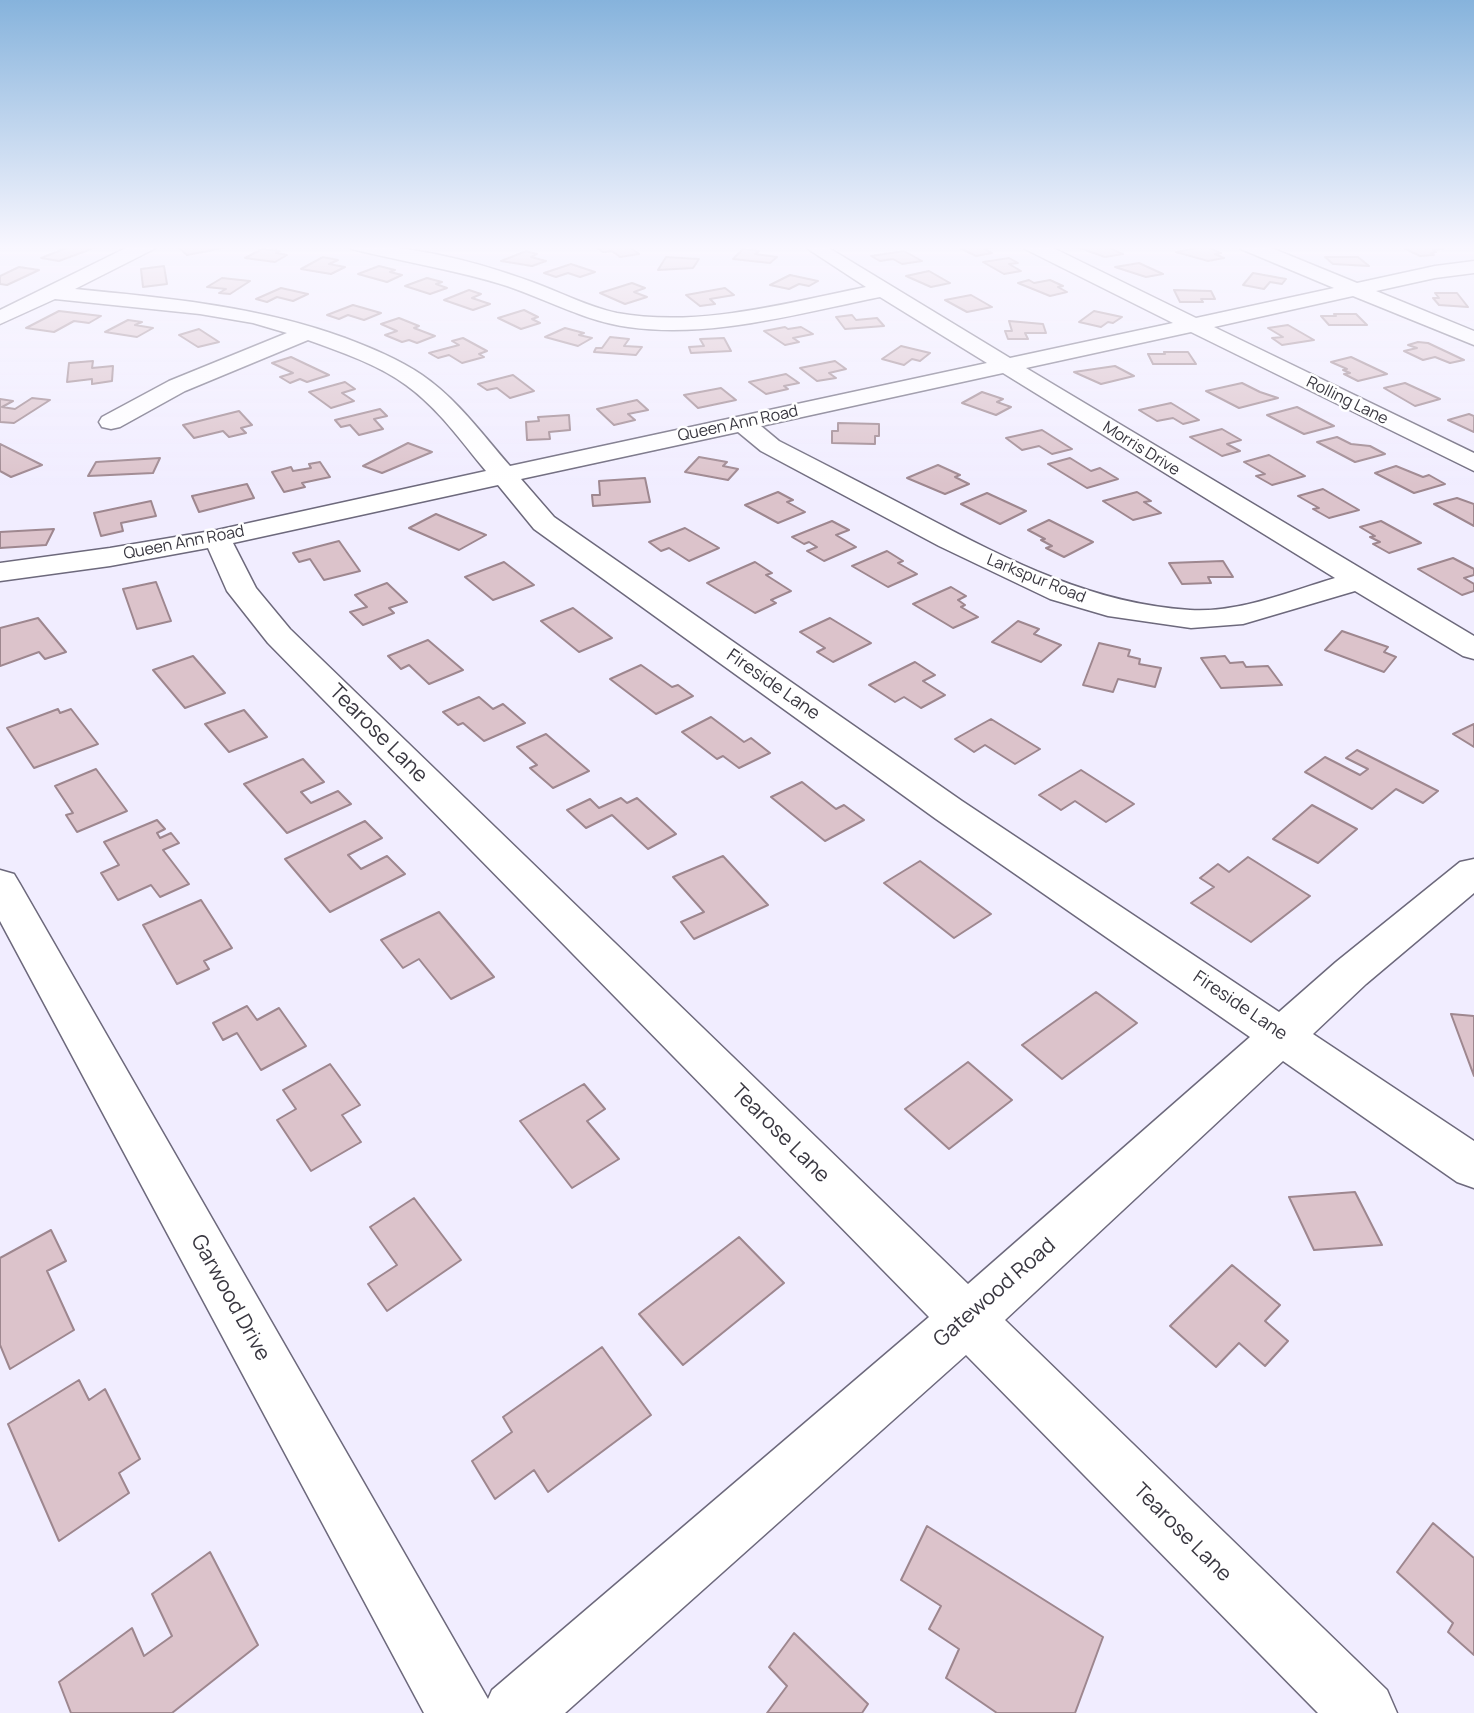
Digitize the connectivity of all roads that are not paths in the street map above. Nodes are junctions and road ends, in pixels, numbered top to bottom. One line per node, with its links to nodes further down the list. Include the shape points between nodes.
1 (283, 325): 6 (street, Fireside Lane)
2 (940, 325): 8 (street, Morris Drive)
3 (1199, 325): 5 (street, Queen Ann Road)
4 (1442, 325): 7 (street)
5 (1194, 326): 8 (street, Queen Ann Road); 11 (street, Rolling Lane)
6 (308, 332): 9 (street, via 177,386); 12 (street, Fireside Lane, via 369,355 413,379 445,406)
7 (1474, 338)
8 (1007, 366): 10 (street, Queen Ann Road); 15 (street, Morris Drive)
9 (111, 422)
10 (742, 423): 12 (street, Queen Ann Road); 15 (street, Larkspur Road, via 770,446 949,540 1061,593 1108,607 1191,620 1243,615)
11 (1474, 463)
12 (503, 475): 13 (street, Queen Ann Road); 19 (street, Fireside Lane, via 544,523 950,810)
13 (217, 538): 14 (street, Queen Ann Road); 21 (street, Tearose Lane, via 242,591 279,636)
14 (0, 572)
15 (1359, 580): 16 (street, Morris Drive)
16 (1474, 649)
17 (1474, 872): 19 (street, Gatewood Road)
18 (0, 884): 22 (street, Garwood Drive)
19 (1283, 1036): 20 (street, Fireside Lane); 21 (street, Gatewood Road)
20 (1474, 1167)
21 (966, 1320): 23 (street, Gatewood Road); 24 (street, Tearose Lane)
22 (460, 1713)
23 (516, 1713)
24 (1364, 1713)

